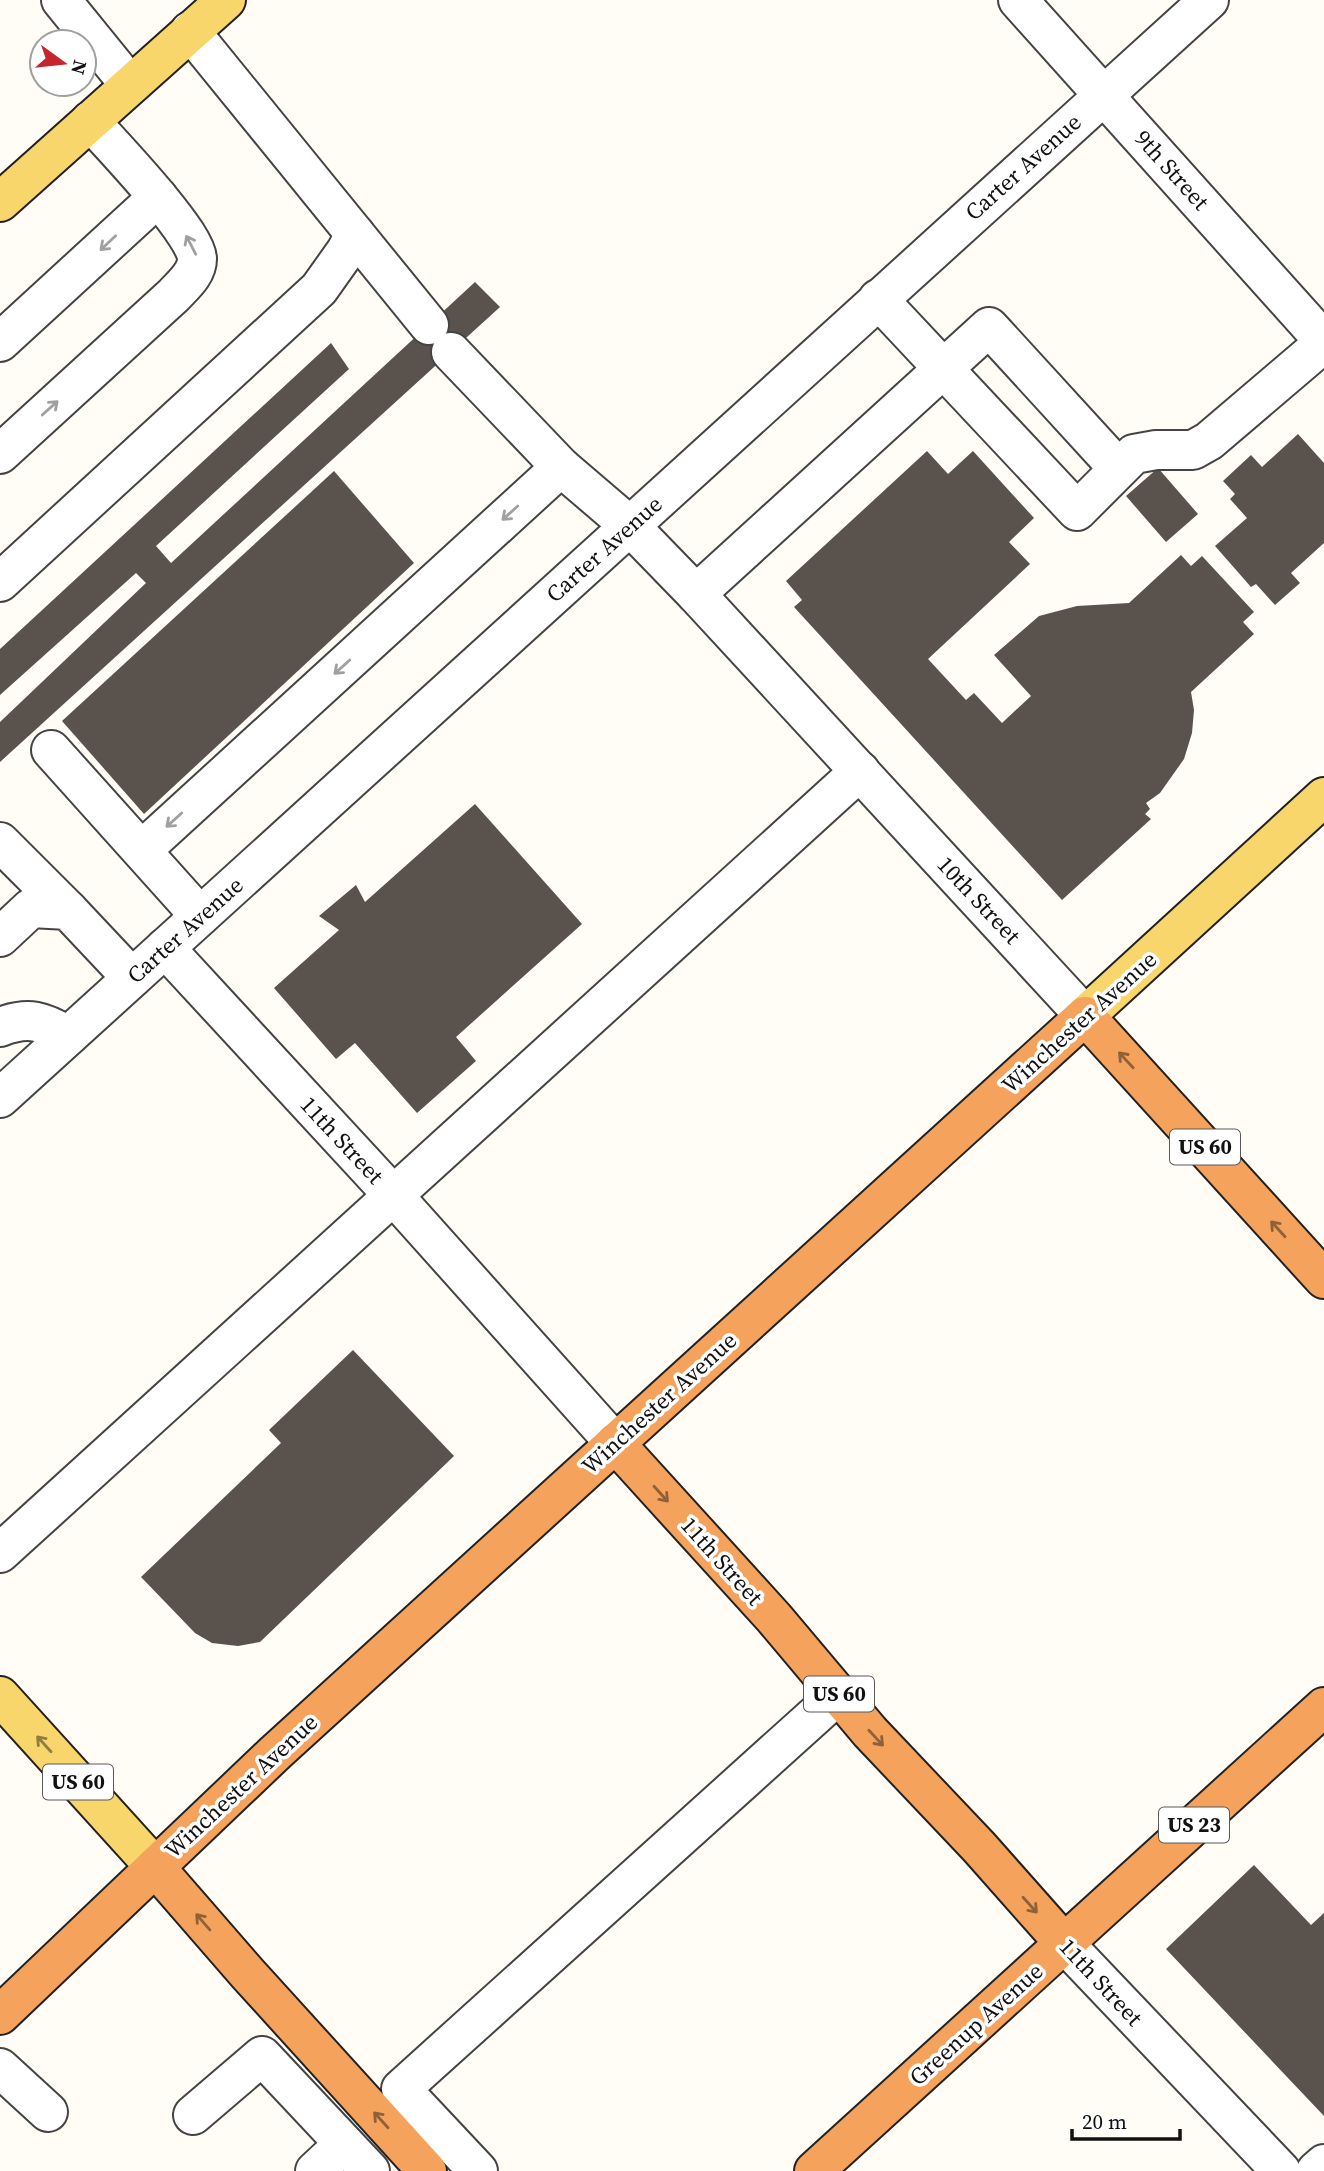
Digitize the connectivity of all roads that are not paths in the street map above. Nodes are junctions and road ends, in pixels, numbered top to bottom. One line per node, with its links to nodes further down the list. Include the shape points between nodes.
1 (61, 0): 6 (street)
2 (226, 0): 5 (main road)
3 (1018, 0): 7 (street, 9th Street)
4 (1209, 0): 7 (street, Carter Avenue)
5 (190, 31): 6 (main road); 11 (street, 10th Street)
6 (130, 85): 8 (main road)
7 (1104, 94): 12 (street, Carter Avenue); 14 (street, 9th Street)
8 (90, 121): 9 (street); 10 (main road)
9 (158, 197): 13 (street, one-way to 13); 16 (street, one-way to 9, via 194,274 198,258 193,244)
10 (0, 202)
11 (355, 234): 17 (street, 10th Street, via 440,338); 20 (street, via 319,289)
12 (878, 299): 15 (street); 19 (street, Carter Avenue)
13 (0, 342)
14 (1324, 342): 18 (street, via 1209,441 1194,450 1134,454)
15 (943, 369): 18 (street, via 989,327); 18 (street, via 1077,511); 21 (street)
16 (0, 454)
17 (561, 467): 19 (street, 10th Street); 26 (street, one-way to 26)
18 (1118, 468)
19 (630, 526): 21 (street, 10th Street); 28 (street, Carter Avenue)
20 (0, 582)
21 (696, 594): 23 (street, 10th Street)
22 (51, 750): 26 (street)
23 (860, 771): 32 (street, 10th Street); 36 (street)
24 (1324, 797): 32 (main road, Winchester Avenue)
25 (0, 842): 27 (street)
26 (142, 850): 28 (street)
27 (68, 910): 29 (street, via 32,908); 31 (street)
28 (200, 916): 30 (street, Carter Avenue)
29 (0, 937)
30 (165, 948): 31 (street, Carter Avenue); 36 (street, 11th Street)
31 (132, 978): 34 (street, Carter Avenue)
32 (1086, 1016): 37 (highway, 10th Street / US 60, one-way to 32); 38 (highway, Winchester Avenue)
33 (0, 1027): 34 (street, via 44,1022)
34 (68, 1036): 35 (street, Carter Avenue)
35 (0, 1098)
36 (393, 1195): 38 (street, 11th Street); 39 (street)
37 (1324, 1279)
38 (615, 1443): 40 (highway, 11th Street / US 60, one-way to 40); 43 (highway, Winchester Avenue)
39 (0, 1553)
40 (839, 1694): 44 (highway, 11th Street / US 60, one-way to 44); 54 (street, via 401,2089)
41 (0, 1696): 43 (main road, US 60, one-way to 41)
42 (1324, 1707): 44 (highway, Greenup Avenue / US 23)
43 (155, 1867): 45 (highway, Winchester Avenue); 53 (highway, one-way to 43)
44 (1064, 1943): 55 (highway, Greenup Avenue / US 23); 56 (street, 11th Street)
45 (0, 2015)
46 (0, 2068): 47 (street)
47 (48, 2112)
48 (193, 2115): 49 (street, via 262,2056)
49 (344, 2144): 51 (street); 52 (street)
50 (1324, 2164): 57 (street)
51 (315, 2171)
52 (370, 2171)
53 (427, 2171)
54 (478, 2171)
55 (814, 2171)
56 (1280, 2171)
57 (1316, 2171)

